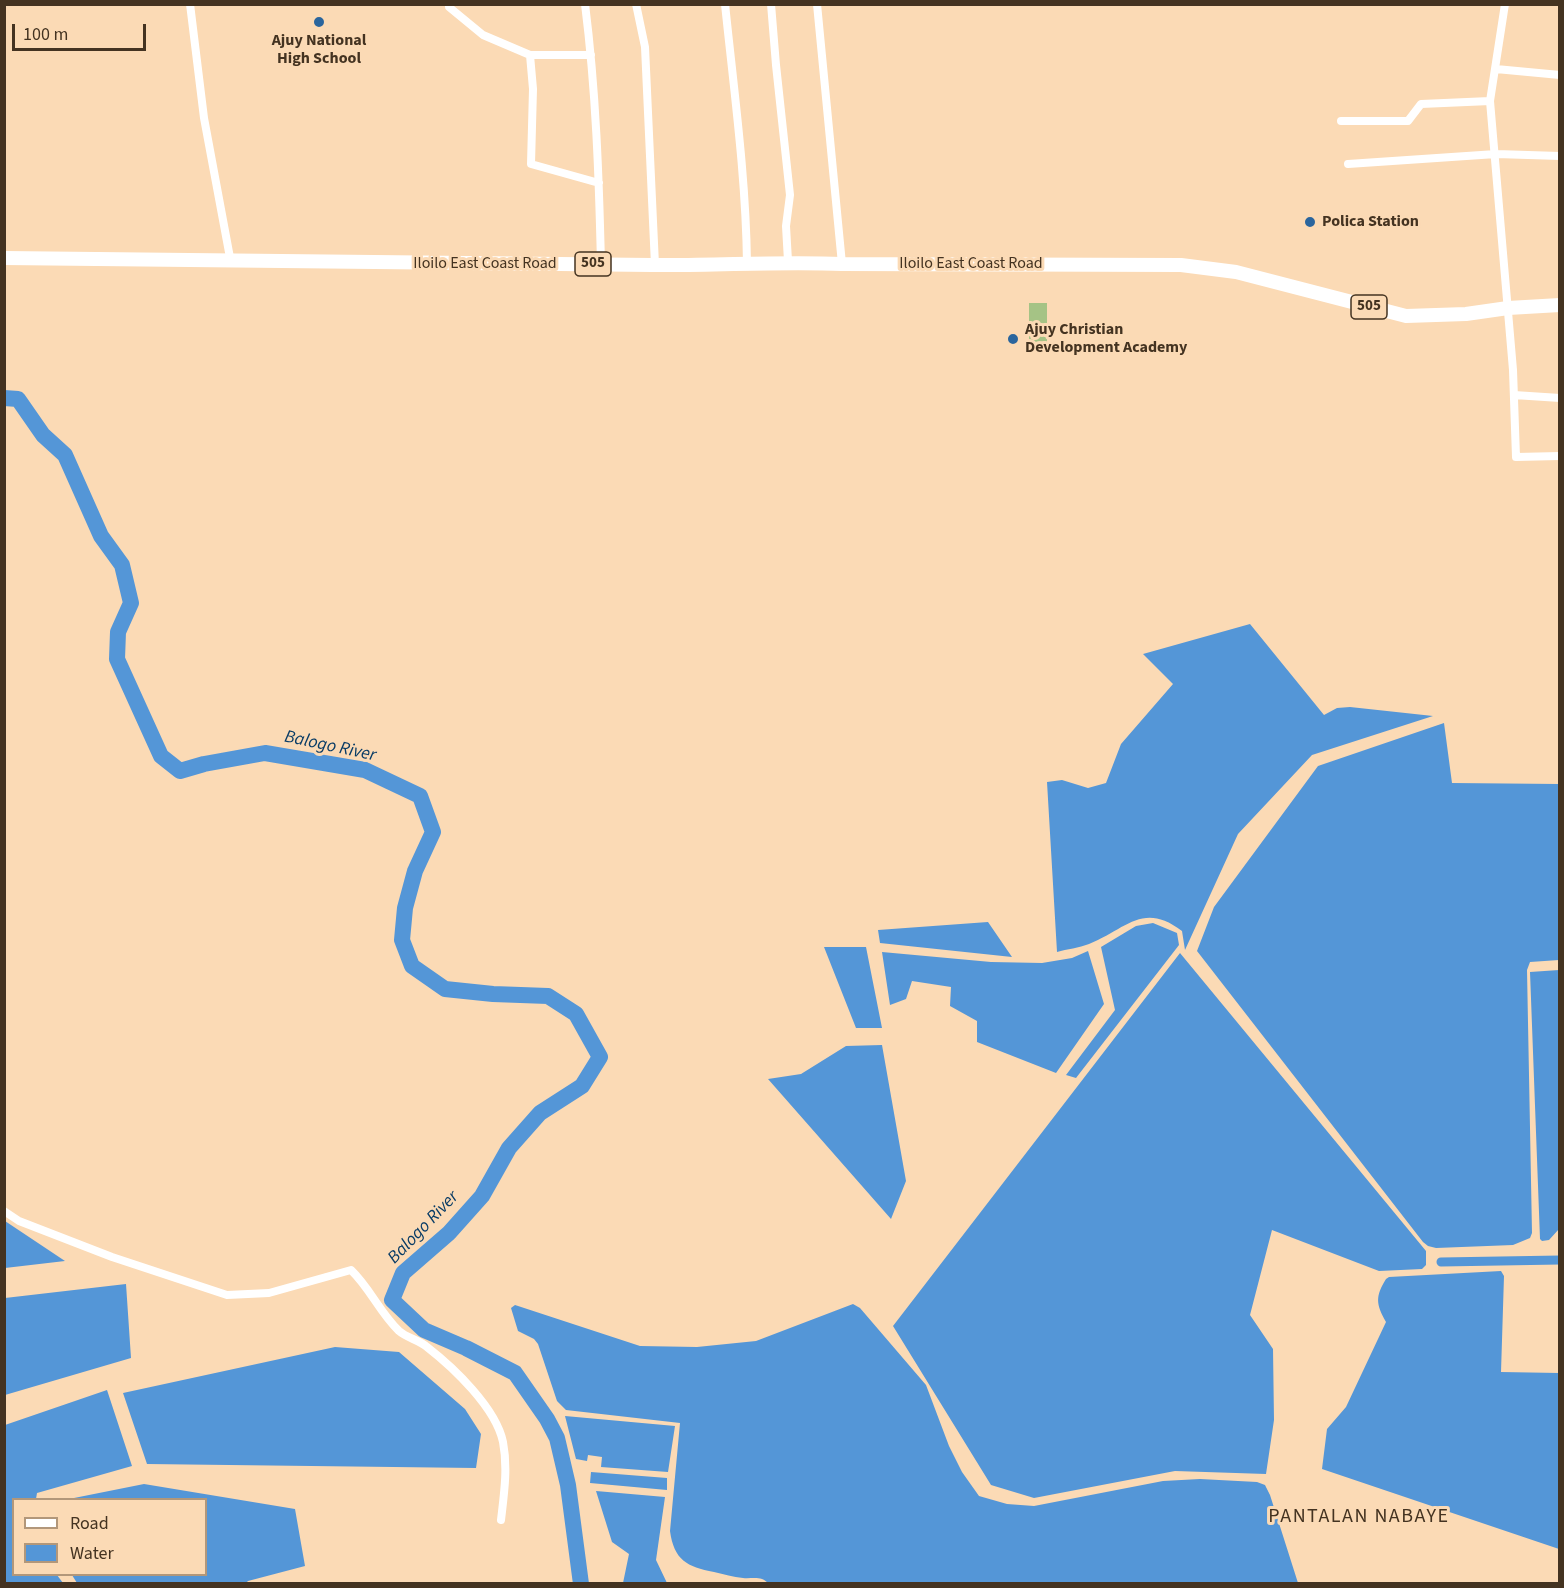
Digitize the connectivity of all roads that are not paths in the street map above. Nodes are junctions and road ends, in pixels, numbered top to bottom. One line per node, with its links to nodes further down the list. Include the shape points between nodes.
1 (190, 4): 21 (street, via 204,118)
2 (449, 4): 9 (street, via 483,35)
3 (585, 4): 10 (street)
4 (636, 4): 25 (street, via 645,47)
5 (725, 4): 23 (street, via 742,159)
6 (771, 4): 20 (street, via 790,195 786,226)
7 (817, 4): 24 (street)
8 (1505, 4): 11 (street)
9 (530, 55): 10 (street); 18 (street, via 531,164)
10 (591, 55): 18 (street)
11 (1496, 69): 12 (street); 13 (street)
12 (1560, 75)
13 (1490, 101): 14 (street, via 1421,104 1408,122); 15 (street)
14 (1341, 121)
15 (1496, 154): 16 (street); 17 (street); 27 (street)
16 (1560, 156)
17 (1348, 164)
18 (599, 183): 22 (street)
19 (4, 258): 21 (main road, Iloilo East Coast Road / 505)
20 (788, 261): 23 (main road, Iloilo East Coast Road / 505); 24 (main road, Iloilo East Coast Road / 505)
21 (231, 262): 22 (main road, Iloilo East Coast Road / 505)
22 (601, 264): 25 (main road, Iloilo East Coast Road / 505)
23 (747, 264): 25 (main road, Iloilo East Coast Road / 505)
24 (842, 264): 27 (main road, Iloilo East Coast Road / 505, via 1181,265 1236,272 1406,316)
25 (655, 265)
26 (1560, 305): 27 (main road, 505)
27 (1508, 308): 28 (street)
28 (1514, 395): 29 (street); 30 (street, via 1516,457)
29 (1560, 398)
30 (1560, 456)
31 (4, 1210): 32 (street, via 19,1221 102,1253 227,1295 269,1293 351,1270 401,1332 426,1345 494,1417 503,1441 506,1475)
32 (501, 1520)

